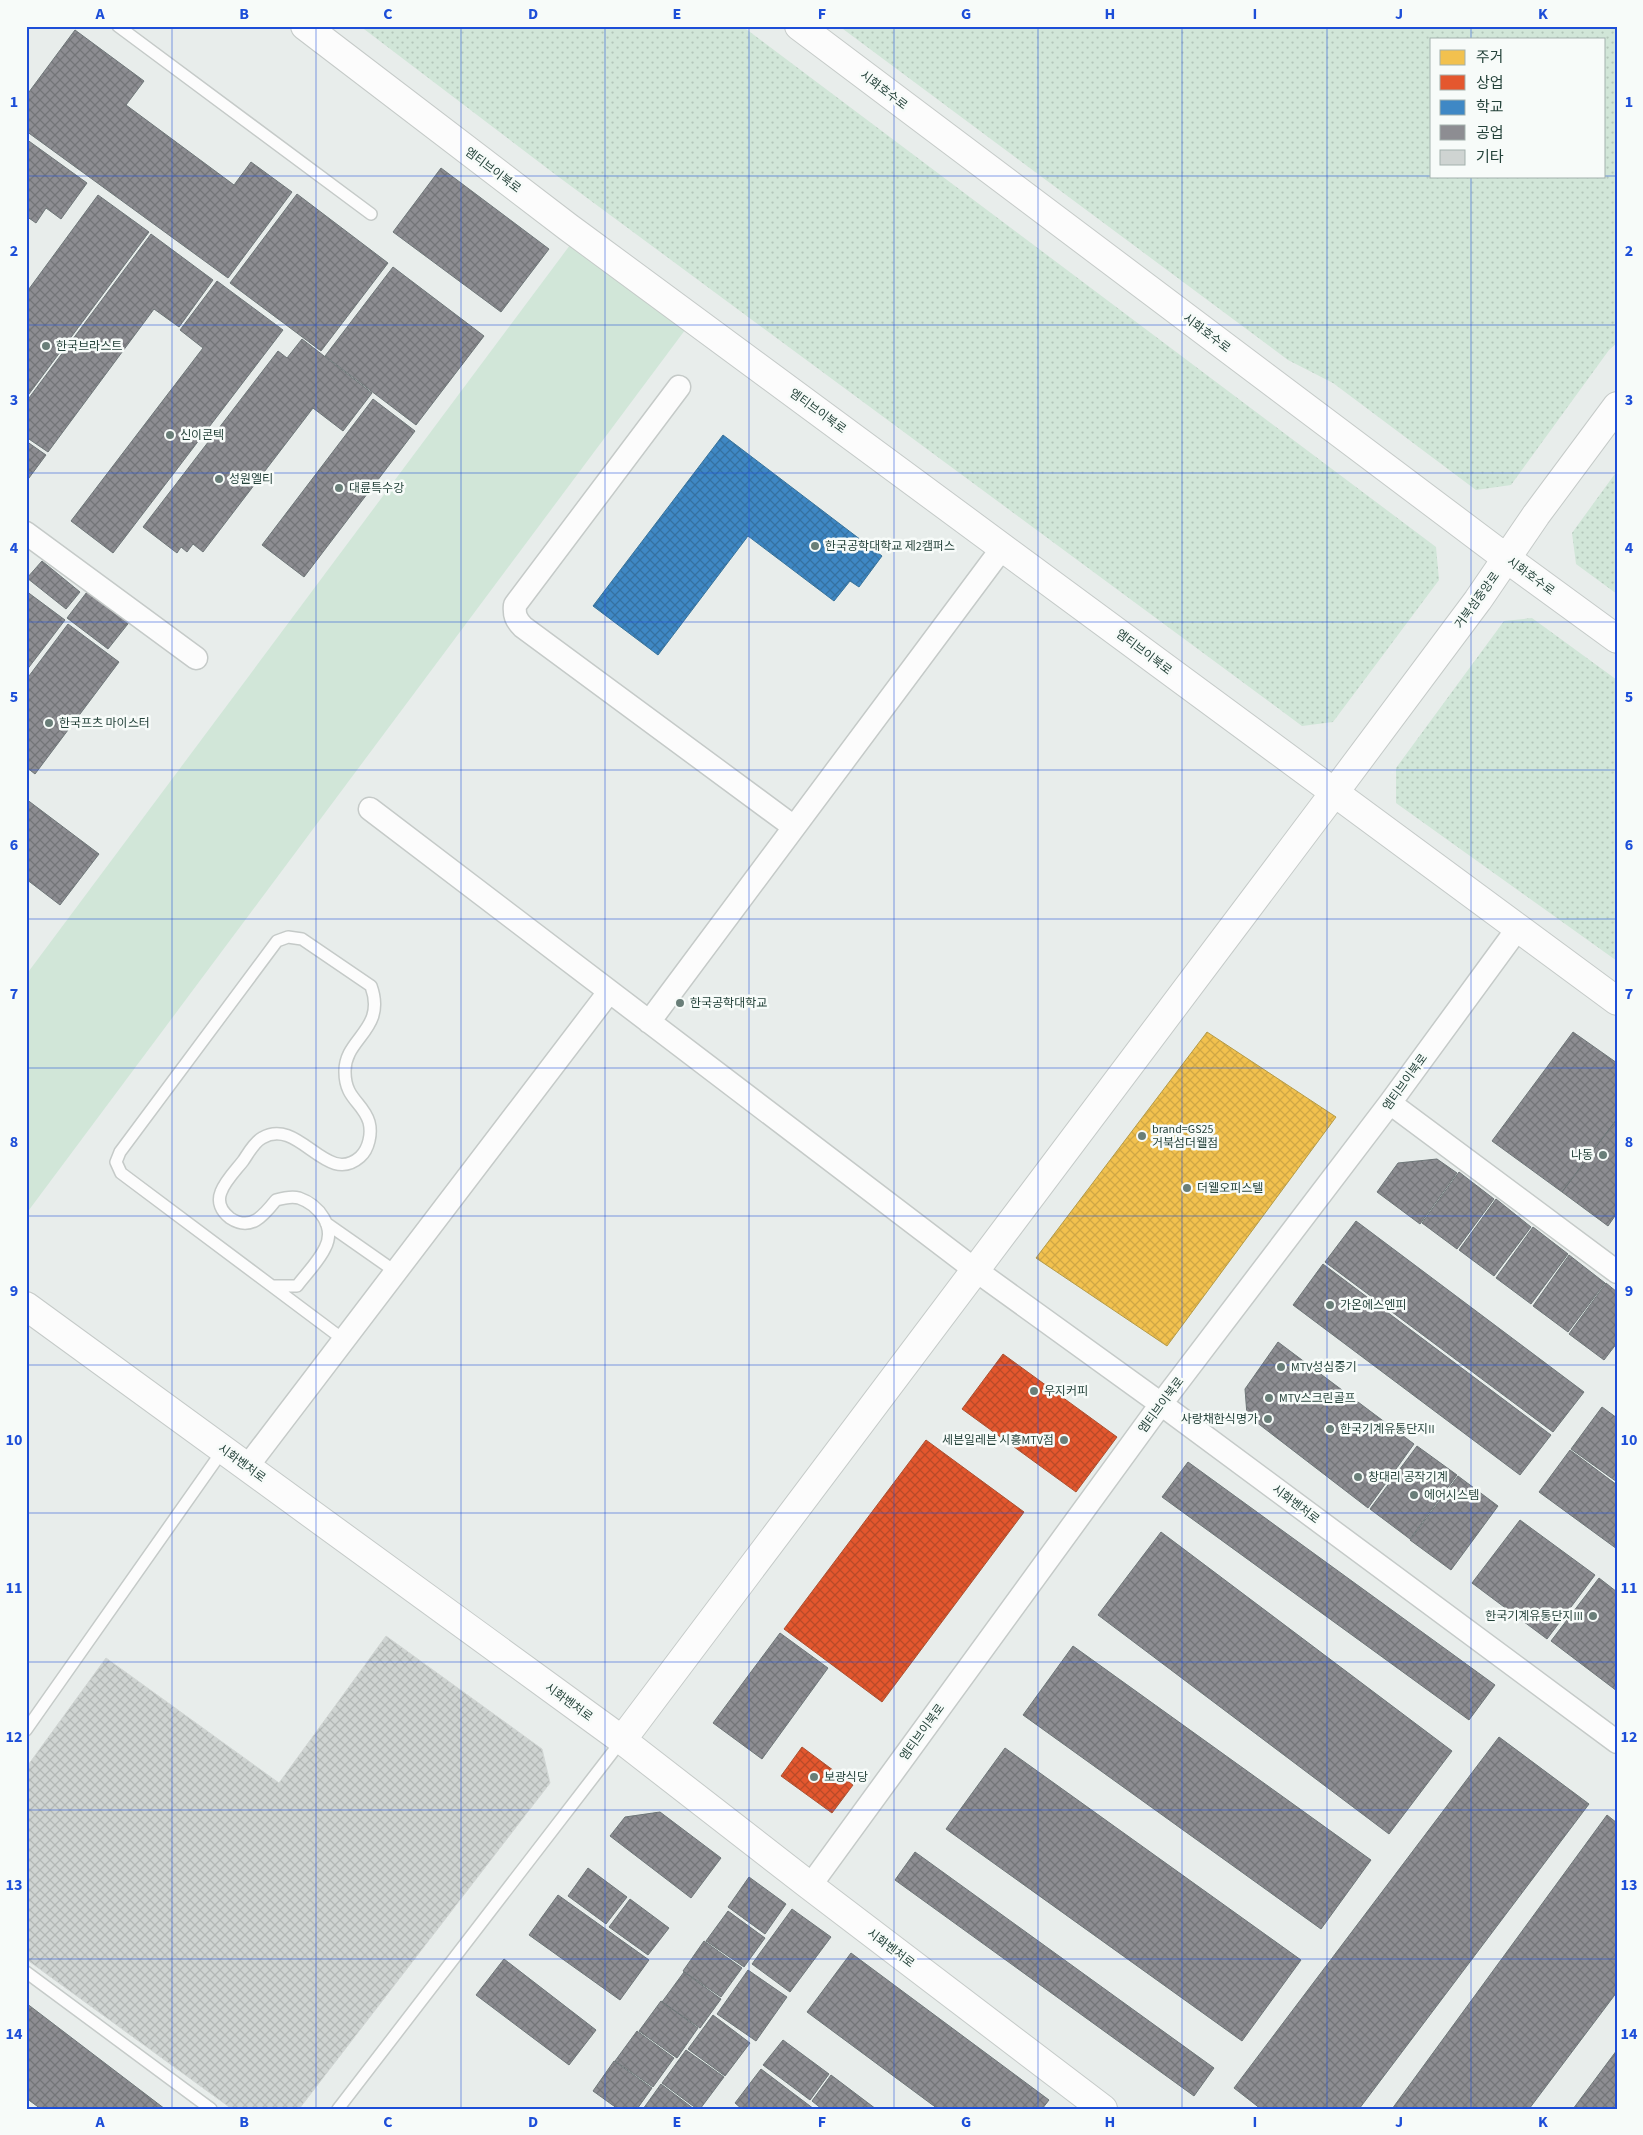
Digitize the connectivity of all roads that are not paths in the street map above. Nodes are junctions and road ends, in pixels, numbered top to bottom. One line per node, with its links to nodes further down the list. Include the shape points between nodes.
1 (118, 26): 4 (lane)
2 (305, 26): 8 (street, 엠티브이북로, via 568,227)
3 (799, 26): 9 (street, 시화호수로)
4 (371, 214)
5 (678, 386): 14 (street, via 515,605 517,621)
6 (1617, 406): 9 (street, 거북섬중앙로)
7 (26, 532): 11 (street)
8 (1002, 547): 12 (street, 엠티브이북로); 14 (street)
9 (1506, 558): 10 (street, 시화호수로); 12 (street, 거북섬중앙로)
10 (1617, 639)
11 (196, 658)
12 (1334, 793): 15 (street, 엠티브이북로); 21 (street)
13 (370, 809): 16 (street, 시화벤처로)
14 (794, 827): 18 (street)
15 (1518, 928): 17 (street, 엠티브이북로); 19 (street, 엠티브이북로)
16 (609, 992): 18 (street, 시화벤처로); 22 (street)
17 (1617, 1001)
18 (649, 1022): 21 (street, 시화벤처로)
19 (1390, 1103): 23 (street); 27 (street, 엠티브이북로)
20 (326, 1223): 22 (lane); 24 (lane, via 326,1247 297,1286); 24 (lane, via 317,1209 298,1198 276,1200 262,1217 240,1223 222,1210 218,1201 222,1190 252,1148 261,1138 272,1134 295,1138 337,1165 349,1164 368,1148 369,1122 346,1086 344,1070 347,1057 375,1012 370,986 302,939 288,937 277,941 120,1152 116,1162 122,1173)
21 (974, 1269): 27 (street, 시화벤처로); 31 (street)
22 (396, 1272): 26 (street)
23 (1617, 1272)
24 (272, 1286): 26 (lane)
25 (26, 1306): 28 (street, 시화벤처로)
26 (344, 1340): 29 (street)
27 (1161, 1404): 32 (street, 시화벤처로); 33 (street, 엠티브이북로)
28 (224, 1450): 29 (street, 시화벤처로); 30 (lane)
29 (247, 1467): 31 (street, 시화벤처로)
30 (26, 1730)
31 (622, 1740): 33 (street, 시화벤처로); 36 (lane)
32 (1617, 1742)
33 (810, 1886): 37 (street, 시화벤처로)
34 (26, 1972): 35 (lane)
35 (211, 2109)
36 (338, 2109)
37 (1104, 2109)

